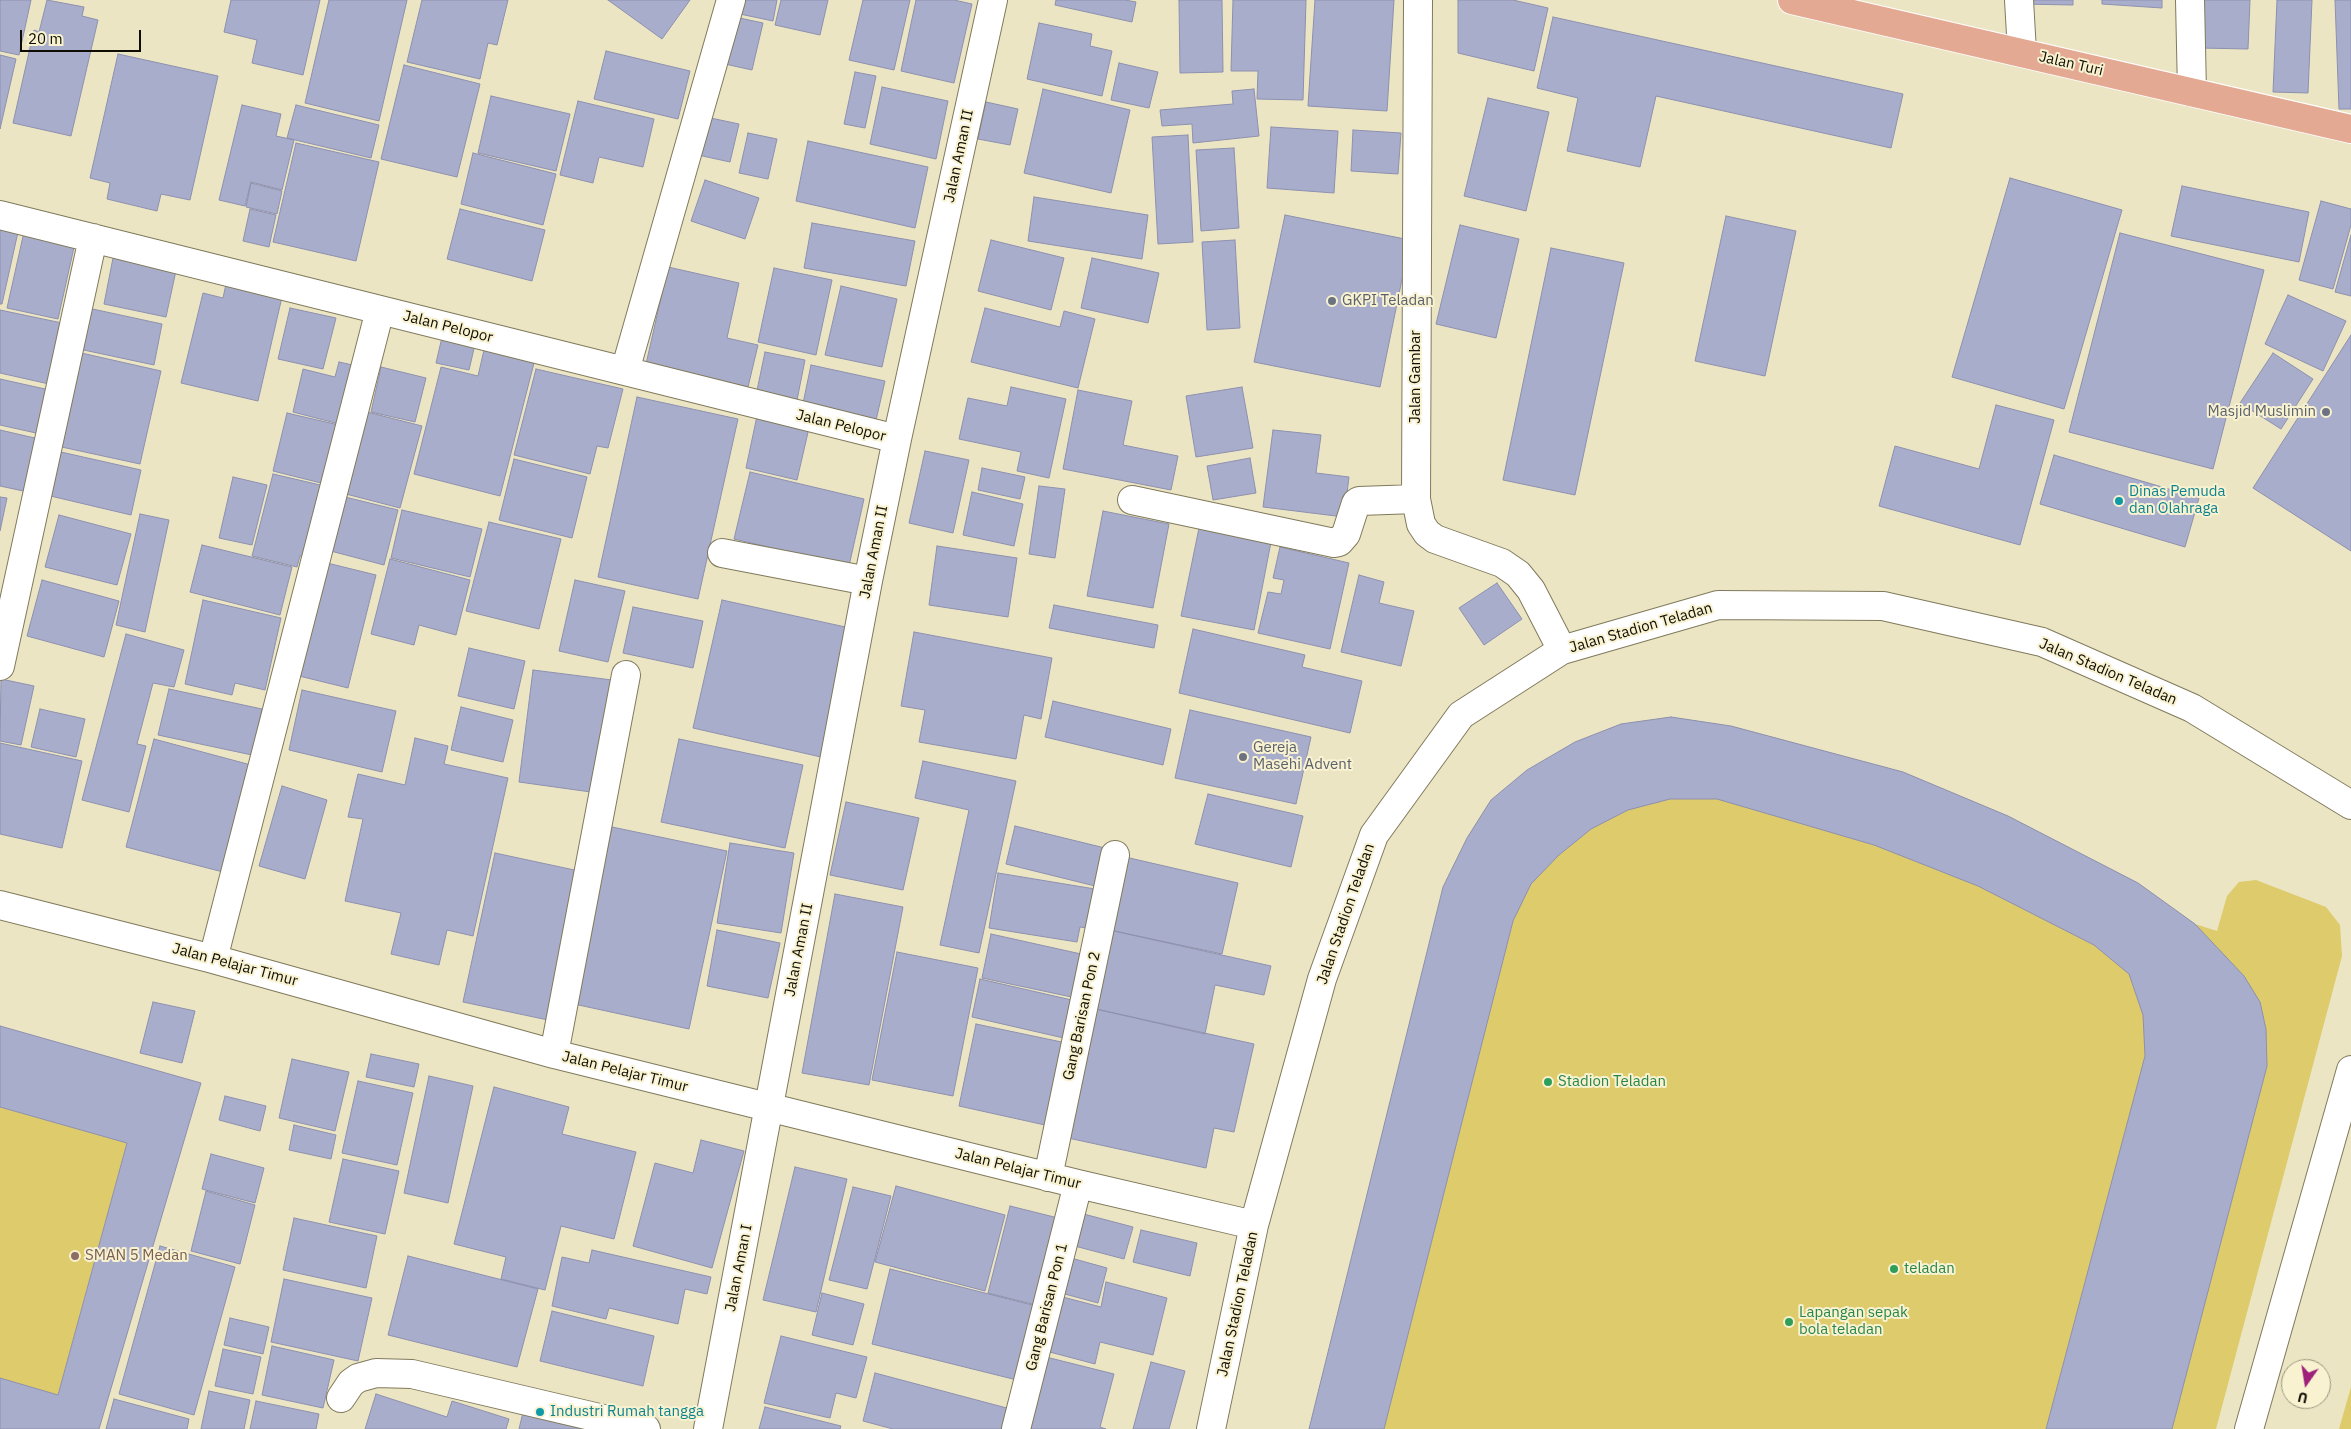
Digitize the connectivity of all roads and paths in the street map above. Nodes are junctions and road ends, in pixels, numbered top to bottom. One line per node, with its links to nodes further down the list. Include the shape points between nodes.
1 (731, 0): 13 (street)
2 (993, 0): 14 (street, Jalan Aman II)
3 (1418, 0): 15 (street, Jalan Gambar)
4 (1792, 0): 7 (main road, Jalan Turi)
5 (2019, 0): 7 (street)
6 (2190, 0): 8 (street)
7 (2022, 52): 8 (main road, Jalan Turi)
8 (2192, 92): 9 (main road, Jalan Turi)
9 (2351, 128)
10 (0, 215): 11 (street, Jalan Pelopor)
11 (93, 238): 12 (street, Jalan Pelopor); 20 (street)
12 (380, 310): 13 (street, Jalan Pelopor); 25 (street)
13 (625, 371): 14 (street, Jalan Pelopor)
14 (897, 440): 18 (street, Jalan Aman II)
15 (1416, 499): 16 (street, via 1359,501 1346,534 1334,543); 19 (street, Jalan Gambar, via 1421,524 1431,536 1502,563 1518,574 1531,590)
16 (1132, 500)
17 (722, 553): 18 (street)
18 (868, 581): 28 (street, Jalan Aman II)
19 (1562, 650): 22 (street, Jalan Stadion Teladan, via 1718,605 1883,606 2042,642 2192,708); 31 (street, Jalan Stadion Teladan, via 1461,715 1374,835 1322,979)
20 (0, 666)
21 (626, 674): 26 (street)
22 (2351, 805)
23 (1115, 855): 29 (street, Gang Barisan Pon 2)
24 (0, 905): 25 (street, Jalan Pelajar Timur)
25 (213, 959): 26 (street, Jalan Pelajar Timur)
26 (554, 1054): 28 (street, Jalan Pelajar Timur)
27 (2351, 1070): 37 (street)
28 (770, 1107): 29 (street, Jalan Pelajar Timur); 34 (street, Jalan Aman I)
29 (1048, 1176): 30 (street, Jalan Pelajar Timur)
30 (1078, 1184): 31 (street, Jalan Pelajar Timur); 35 (street, Gang Barisan Pon 1)
31 (1254, 1226): 36 (street, Jalan Stadion Teladan)
32 (341, 1398): 33 (street, via 358,1378 376,1373 412,1374)
33 (646, 1429)
34 (708, 1429)
35 (1016, 1429)
36 (1211, 1429)
37 (2249, 1429)

